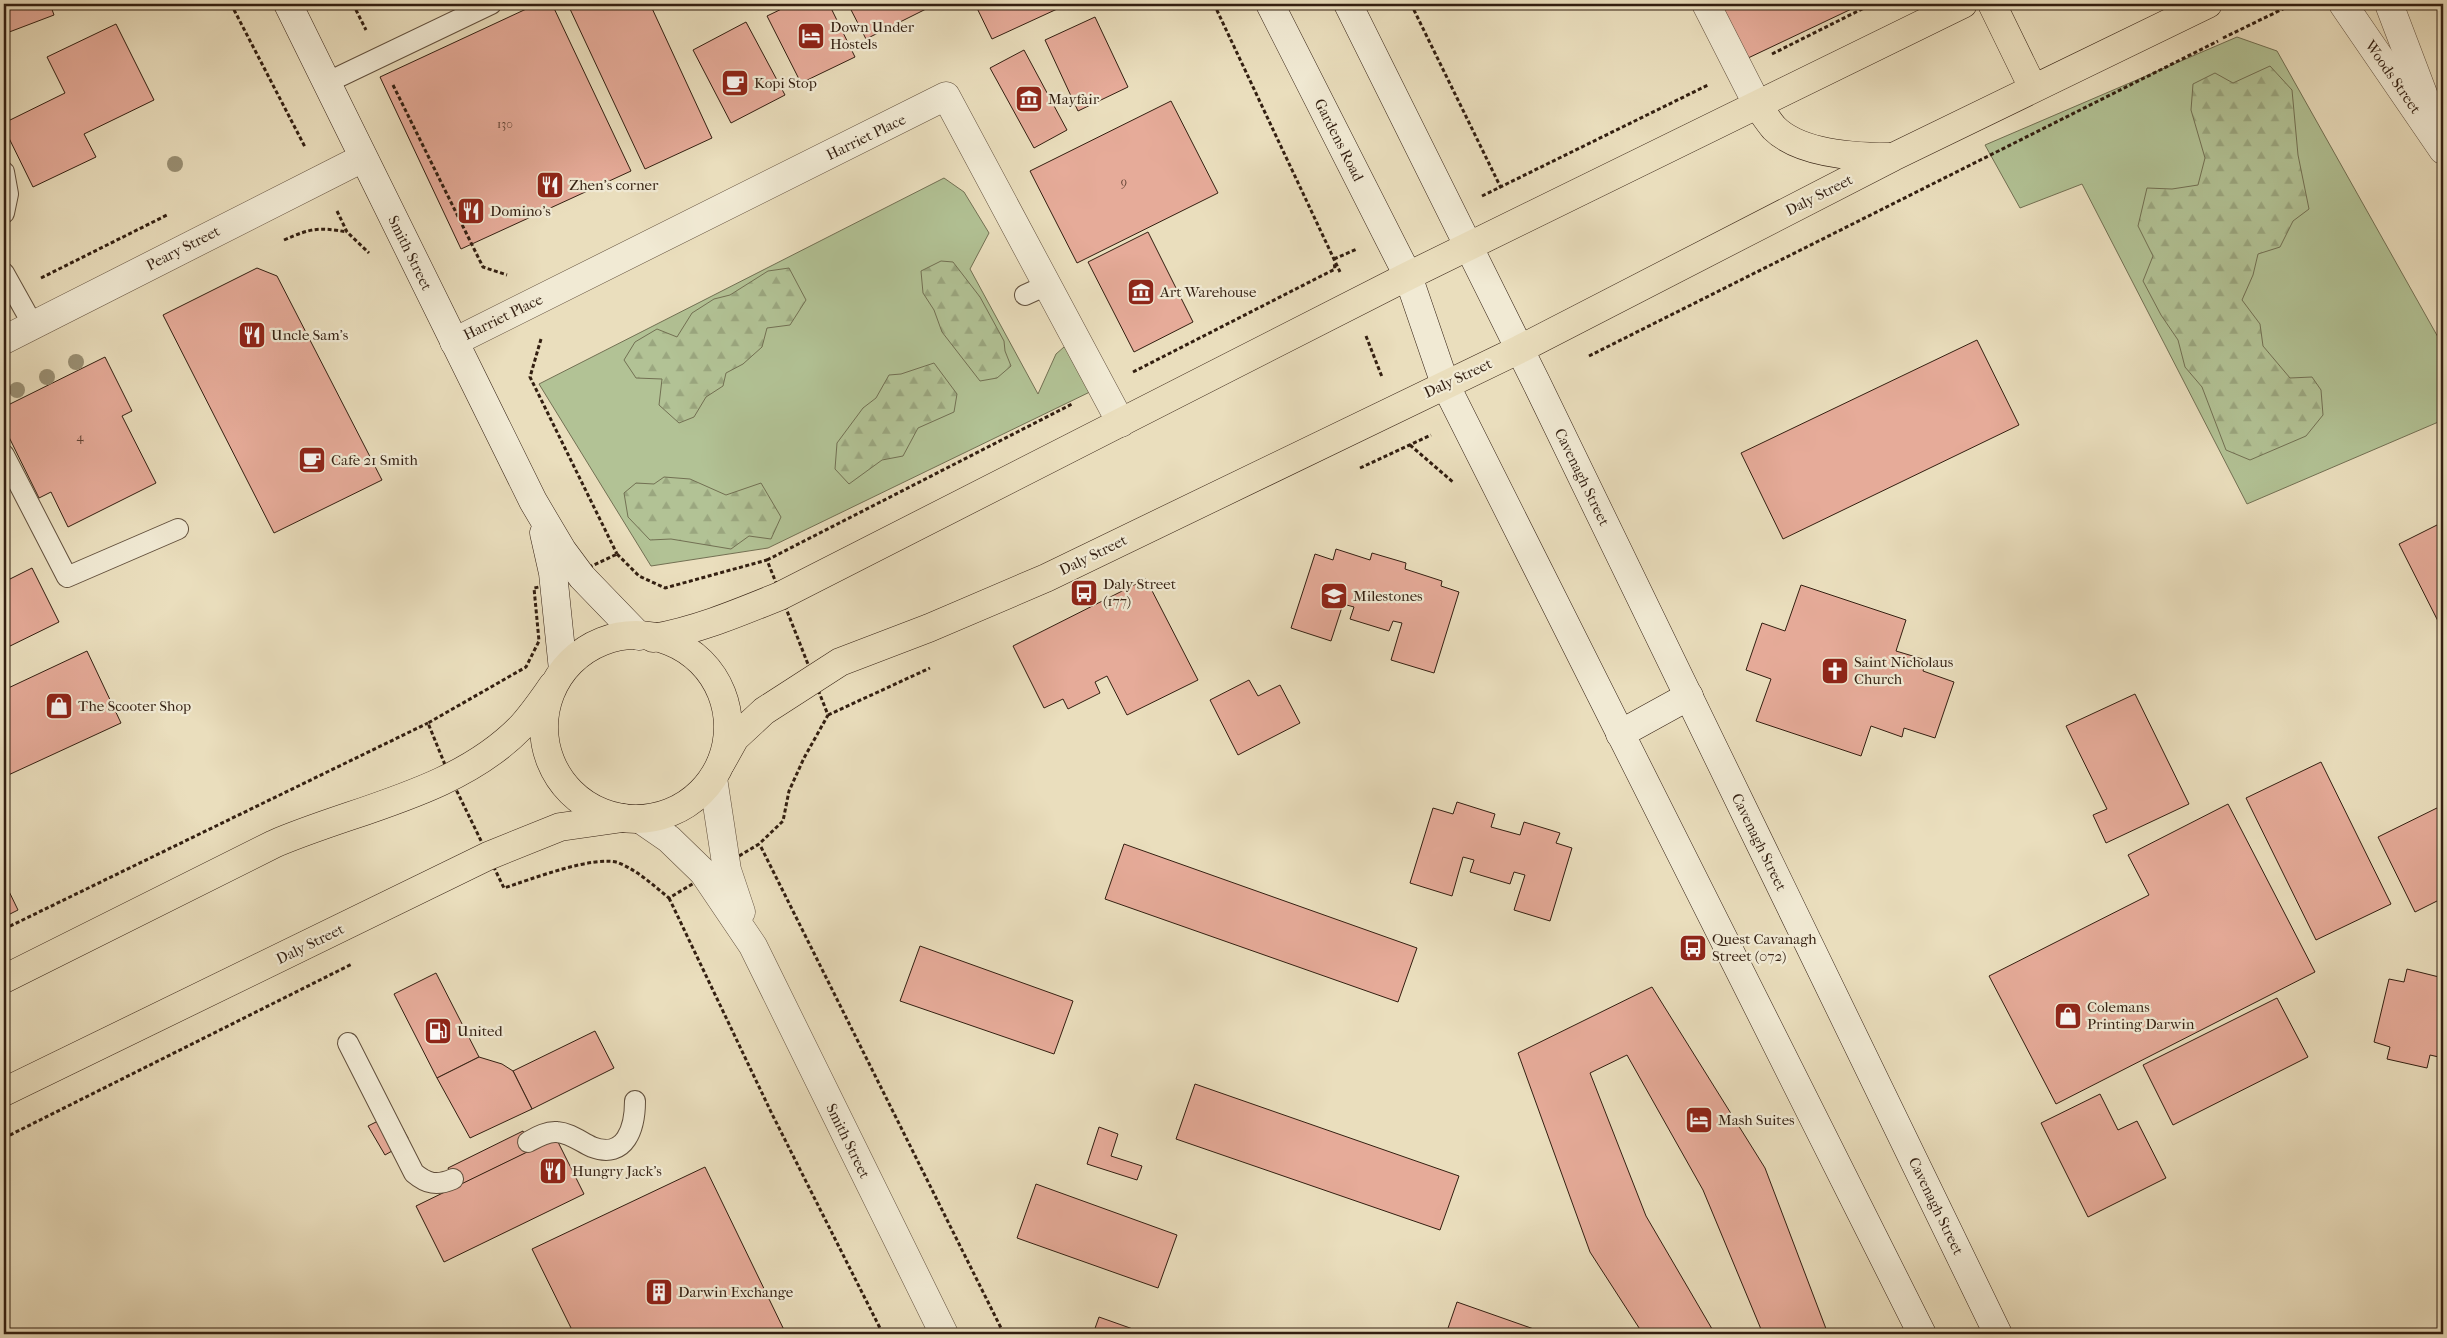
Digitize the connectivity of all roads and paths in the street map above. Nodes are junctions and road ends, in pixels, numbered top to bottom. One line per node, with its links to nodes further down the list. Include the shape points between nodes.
1 (230, 4): 25 (path, via 305,147)
2 (288, 4): 19 (street, Smith Street)
3 (353, 4): 17 (path)
4 (490, 4): 19 (lane)
5 (1214, 4): 43 (path, via 1334,259 1335,269)
6 (1270, 4): 35 (street, Gardens Road)
7 (1348, 4): 33 (street)
8 (1411, 4): 21 (path, via 1501,188)
9 (1706, 4): 23 (street)
10 (1872, 4): 18 (path)
11 (1963, 4): 23 (main road)
12 (1992, 4): 22 (main road)
13 (2208, 4): 22 (main road, Daly Street)
14 (2292, 4): 44 (path)
15 (2343, 4): 24 (street, Woods Street)
16 (2388, 4): 24 (street, Woods Street)
17 (370, 39)
18 (1766, 56)
19 (326, 83): 27 (street, Smith Street)
20 (392, 83): 36 (path, via 483,267)
21 (1713, 83)
22 (2033, 88): 26 (main road, Daly Street)
23 (1758, 106): 26 (main road, via 1775,128 1809,146 1859,157); 33 (main road)
24 (2443, 148)
25 (296, 151)
26 (1893, 156): 42 (main road, Daly Street)
27 (363, 158): 38 (street, Peary Street); 41 (street, Smith Street)
28 (4, 172): 30 (lane, via 8,194)
29 (173, 212): 37 (path)
30 (4, 213)
31 (348, 232): 32 (path, via 307,230)
32 (282, 241)
33 (1469, 246): 35 (main road); 42 (street, Cavenagh Street)
34 (4, 273): 37 (lane)
35 (1408, 276): 45 (street, Gardens Road); 48 (main road)
36 (514, 278)
37 (14, 291): 38 (lane)
38 (33, 325): 40 (street, Peary Street)
39 (542, 337): 53 (path, via 530,377)
40 (4, 340)
41 (454, 342): 48 (street, Harriet Place, via 946,96 1036,290); 51 (street, Smith Street)
42 (1520, 349): 44 (street, Cavenagh Street); 45 (main road, Daly Street)
43 (1131, 374)
44 (1536, 382): 57 (street, Cavenagh Street)
45 (1445, 384): 47 (street); 60 (main road, Daly Street, via 1046,578 840,662 764,711 735,738)
46 (1077, 401): 54 (path)
47 (1462, 420): 49 (path); 59 (street)
48 (1121, 423): 55 (main road, via 780,596 710,624)
49 (1410, 445)
50 (4, 455): 52 (lane, via 67,578)
51 (533, 501): 55 (street, Smith Street, via 582,577); 56 (street, Smith Street, via 553,573)
52 (178, 529)
53 (617, 554)
54 (767, 560)
55 (646, 637): 56 (main road, via 623,636 598,644 577,656); 60 (main road, via 676,645 691,654 718,686 727,722 726,743)
56 (558, 677): 61 (main road, via 546,705 544,738 558,777 585,804 604,814); 69 (main road, via 520,729 495,749 440,782 405,798 274,844)
57 (1689, 696): 59 (street); 80 (street, Cavenagh Street)
58 (428, 723): 66 (path)
59 (1620, 734): 79 (street)
60 (717, 770): 61 (main road, Daly Street, via 689,803 664,814); 67 (street, Smith Street, via 727,870)
61 (632, 819): 67 (street, Smith Street, via 669,839 703,872); 71 (main road, Daly Street, via 560,827 488,856)
62 (759, 844): 78 (path)
63 (504, 888): 64 (path)
64 (496, 892)
65 (669, 898): 76 (path, via 772,1114)
66 (4, 929)
67 (753, 946): 77 (street, Smith Street)
68 (359, 961): 73 (path)
69 (4, 979)
70 (348, 1043): 75 (lane, via 414,1173 435,1184)
71 (4, 1092)
72 (635, 1102): 74 (lane, via 628,1140 613,1148 594,1148 557,1132 546,1133)
73 (4, 1138)
74 (528, 1142)
75 (453, 1179)
76 (883, 1334)
77 (944, 1334)
78 (1004, 1334)
79 (1922, 1334)
80 (1998, 1334)

